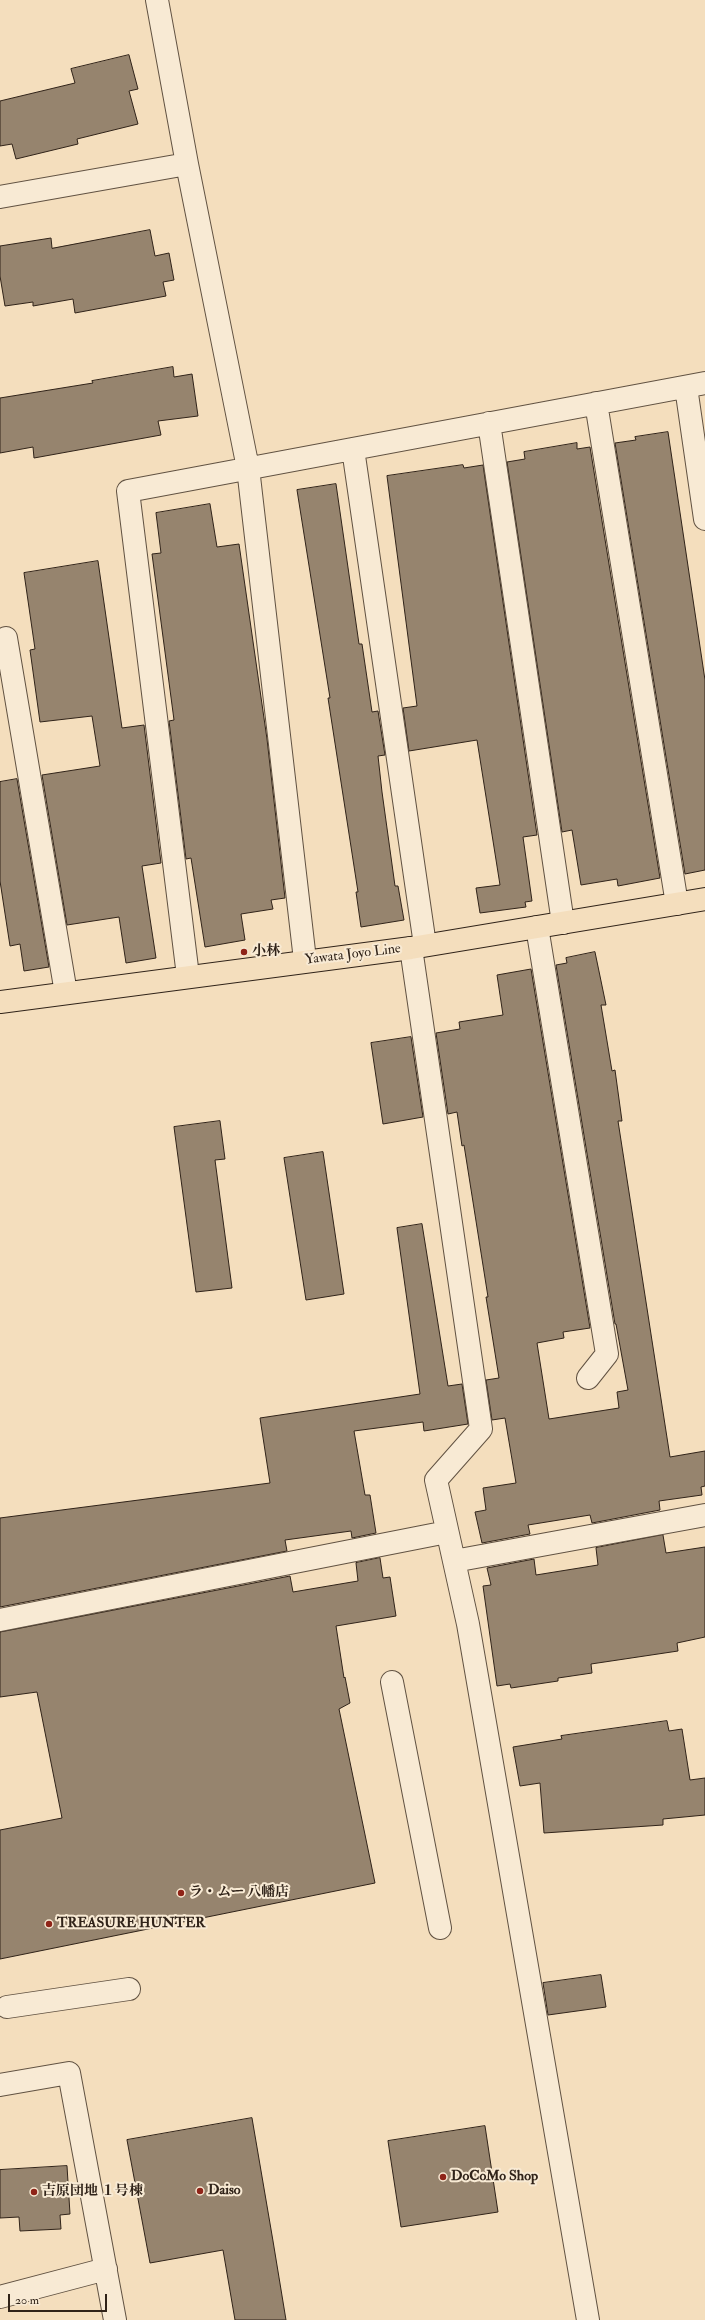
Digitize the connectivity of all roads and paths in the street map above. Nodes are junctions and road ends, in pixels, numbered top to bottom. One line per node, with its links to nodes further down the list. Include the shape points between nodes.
1 (157, 0): 2 (street)
2 (187, 164): 3 (street); 8 (street)
3 (0, 197)
4 (696, 385): 5 (street); 9 (street)
5 (596, 403): 6 (street); 12 (street)
6 (489, 423): 7 (street); 13 (street)
7 (353, 449): 8 (street); 15 (street)
8 (248, 468): 16 (street); 17 (street, via 128,491)
9 (705, 519)
10 (6, 638): 18 (street)
11 (705, 899): 12 (main road, Yawata Joyo Line)
12 (677, 904): 13 (main road, Yawata Joyo Line)
13 (563, 923): 14 (main road, Yawata Joyo Line)
14 (537, 927): 15 (main road, Yawata Joyo Line); 20 (street, via 607,1354)
15 (418, 946): 16 (main road, Yawata Joyo Line); 22 (street, via 480,1429 436,1480)
16 (305, 960): 17 (main road, Yawata Joyo Line)
17 (188, 976): 18 (main road, Yawata Joyo Line)
18 (66, 993): 19 (main road, Yawata Joyo Line)
19 (0, 1002)
20 (588, 1378)
21 (705, 1515): 23 (street)
22 (447, 1532): 23 (street); 24 (street)
23 (454, 1561): 33 (street, via 468,1624)
24 (0, 1620)
25 (392, 1682): 26 (street)
26 (440, 1928)
27 (129, 1989): 28 (street)
28 (7, 2007)
29 (0, 2085): 30 (street, via 70,2073)
30 (106, 2269): 31 (street); 32 (street)
31 (0, 2297)
32 (115, 2320)
33 (588, 2320)

